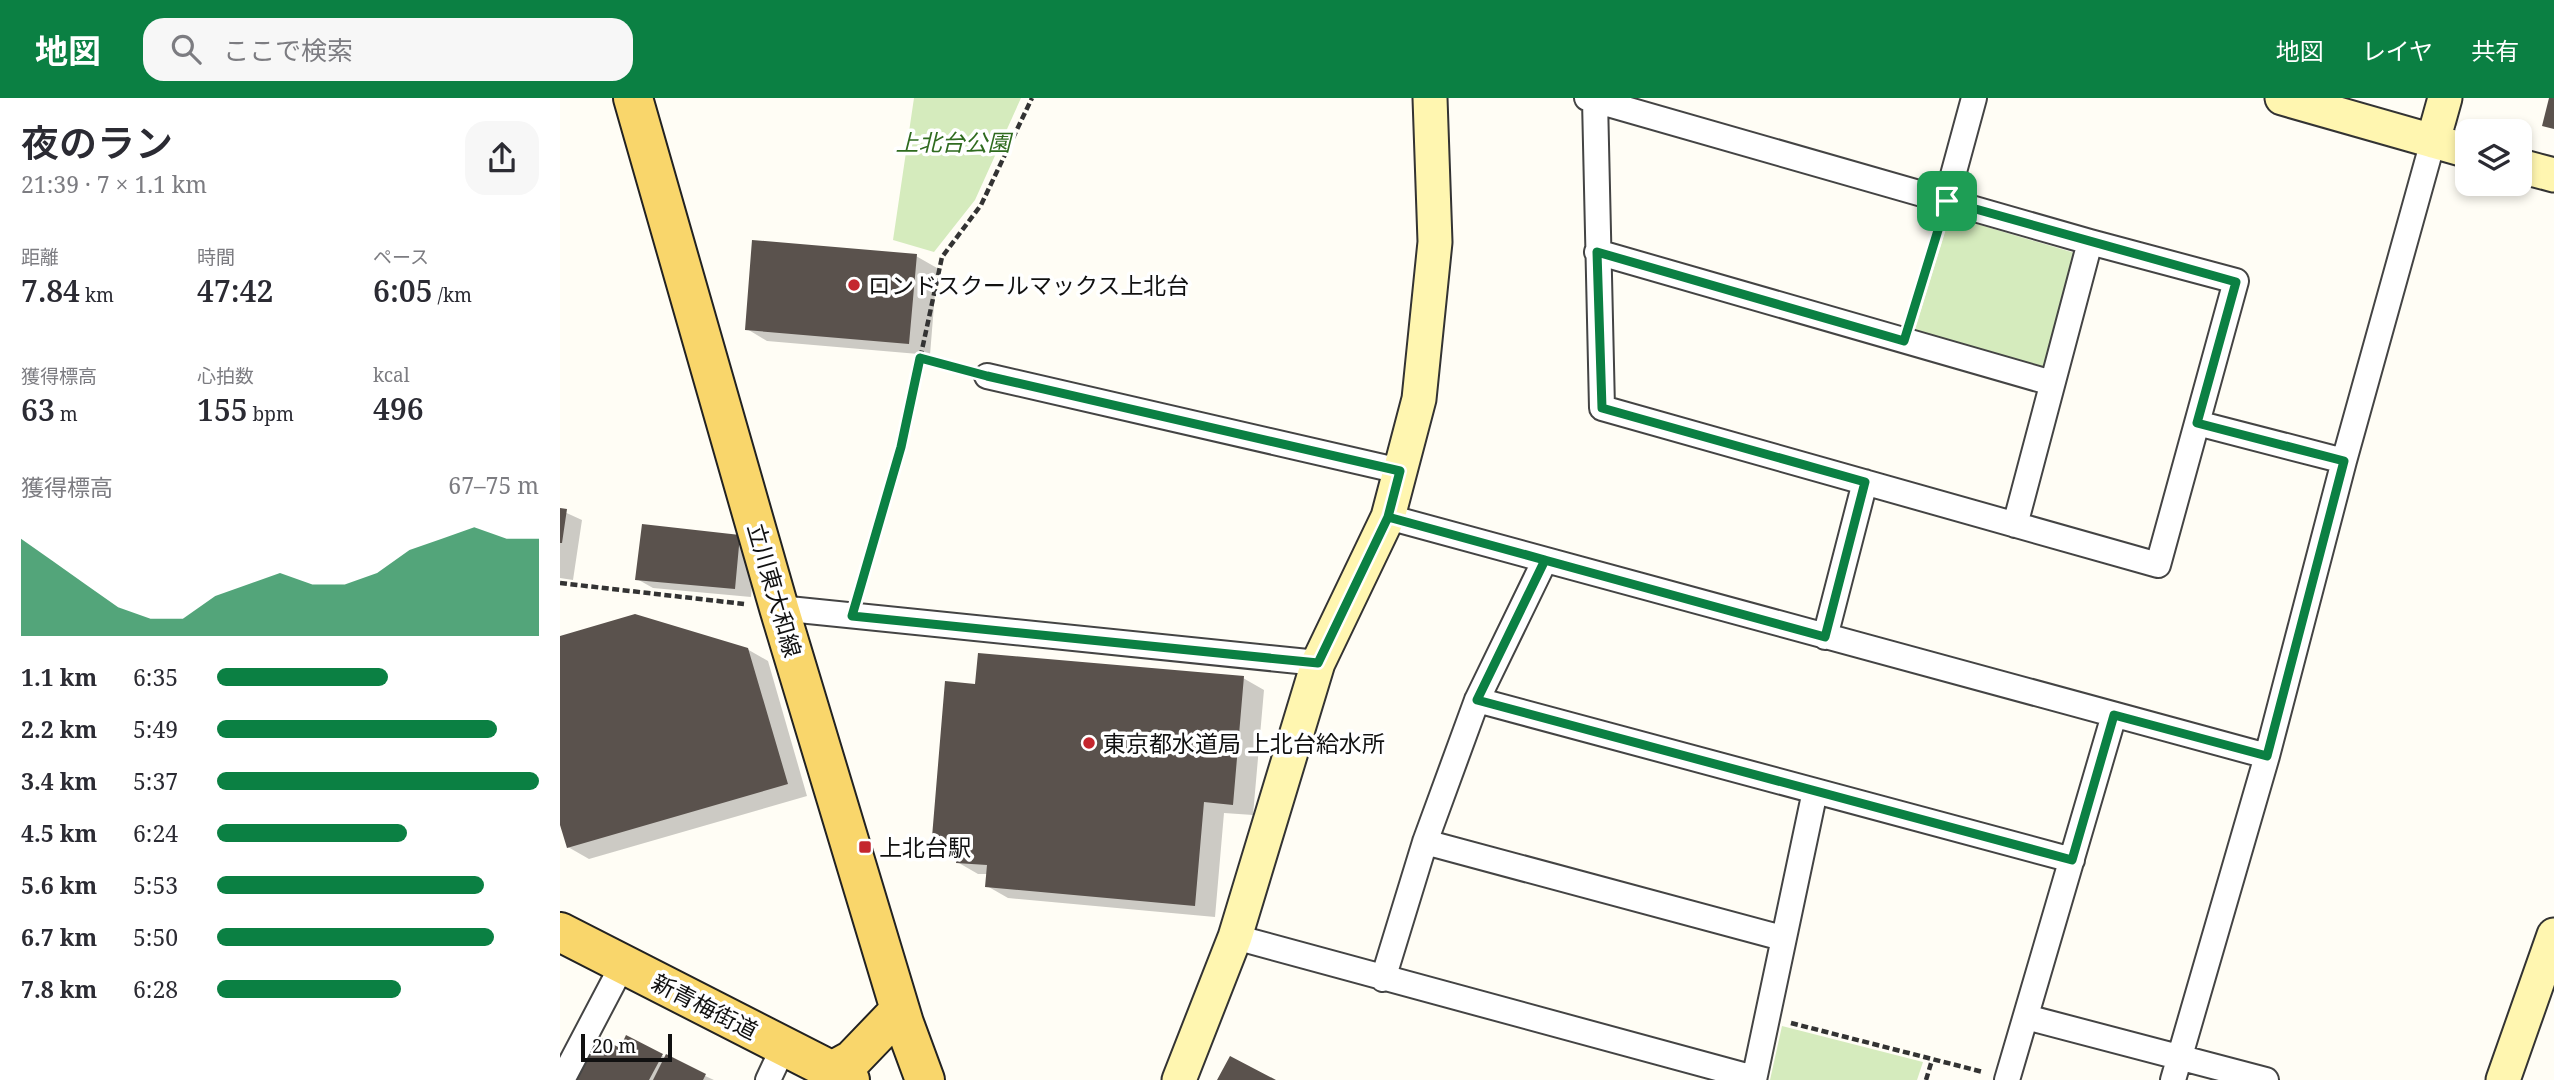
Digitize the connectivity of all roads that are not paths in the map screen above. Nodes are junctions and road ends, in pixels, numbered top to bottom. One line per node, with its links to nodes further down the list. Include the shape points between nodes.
1 (633, 98): 23 (main road, 立川東大和線)
2 (1430, 98): 18 (street, via 1435,242 1419,399)
3 (1974, 98): 11 (street)
4 (2282, 98): 7 (street)
5 (2445, 98): 7 (street)
6 (1591, 99): 11 (street); 13 (street)
7 (2433, 141): 8 (street); 17 (street)
8 (2455, 147)
9 (2532, 169): 10 (street)
10 (2554, 175)
11 (1947, 201): 12 (street)
12 (2090, 242): 15 (street); 16 (street, via 2236,282)
13 (1597, 252): 15 (street); 19 (street, via 1602,408)
14 (987, 376): 18 (street)
15 (2052, 383): 21 (street)
16 (2197, 423): 17 (street); 21 (street, via 2158,565)
17 (2344, 461): 28 (street)
18 (1400, 471): 20 (street)
19 (1865, 482): 21 (street); 24 (street)
20 (1388, 517): 22 (street); 25 (street)
21 (2015, 525)
22 (1545, 560): 24 (street); 26 (street)
23 (779, 608): 25 (street); 38 (main road, 立川東大和線)
24 (1825, 637): 27 (street)
25 (1318, 663): 34 (street)
26 (1477, 700): 29 (street); 30 (street)
27 (2114, 715): 28 (street); 31 (street)
28 (2267, 756): 41 (street)
29 (1815, 791): 31 (street); 35 (street)
30 (1425, 842): 35 (street); 37 (street)
31 (2072, 860): 39 (street)
32 (560, 932): 36 (main road, 新青梅街道)
33 (2554, 935): 51 (street)
34 (1235, 937): 37 (street); 48 (street)
35 (1782, 938): 43 (street)
36 (623, 964): 40 (main road, 新青梅街道); 45 (street)
37 (1383, 979): 43 (street)
38 (900, 1010): 42 (main road); 47 (main road, 立川東大和線)
39 (2026, 1017): 41 (street); 44 (street)
40 (784, 1046): 42 (main road, 新青梅街道); 46 (street)
41 (2181, 1056): 49 (street); 50 (street)
42 (841, 1075)
43 (1754, 1079)
44 (2008, 1079)
45 (562, 1080)
46 (768, 1080)
47 (926, 1080)
48 (1179, 1080)
49 (2174, 1080)
50 (2266, 1080)
51 (2502, 1080)

